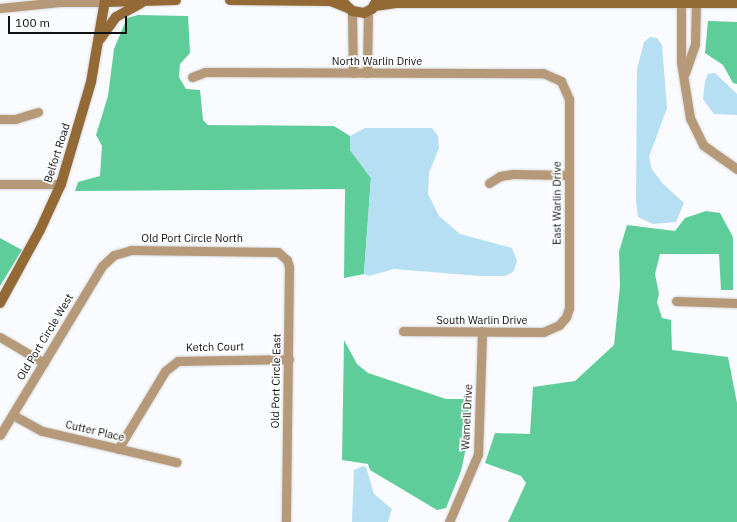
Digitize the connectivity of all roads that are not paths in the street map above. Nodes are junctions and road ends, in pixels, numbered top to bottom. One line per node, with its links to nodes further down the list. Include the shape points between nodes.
1 (176, 0): 4 (street)
2 (230, 0): 9 (street, via 331,2)
3 (105, 1): 4 (street); 7 (street); 13 (street, Belfort Road)
4 (143, 1): 13 (street, via 116,17)
5 (681, 2): 6 (street); 10 (street, via 396,3); 15 (street)
6 (696, 2): 8 (street); 16 (street)
7 (25, 3): 11 (street)
8 (737, 3)
9 (348, 6): 10 (street); 12 (street)
10 (373, 6): 14 (street)
11 (0, 8)
12 (354, 41): 14 (street); 17 (street)
13 (99, 42): 28 (street, Belfort Road, via 76,141)
14 (368, 42): 18 (street)
15 (680, 44): 16 (street); 19 (street)
16 (695, 44): 19 (street)
17 (353, 73): 18 (street, North Warlin Drive); 20 (street, North Warlin Drive, via 205,72)
18 (367, 73): 21 (street, North Warlin Drive, via 543,73)
19 (685, 73): 24 (street, via 690,118 695,133 711,154)
20 (192, 77)
21 (561, 81): 25 (street, East Warlin Drive, via 569,99)
22 (38, 112): 23 (street, via 15,119)
23 (0, 119)
24 (737, 169)
25 (569, 175): 26 (street, via 513,174 500,176); 34 (street, East Warlin Drive, via 569,308)
26 (489, 183)
27 (0, 184): 28 (street)
28 (61, 184): 32 (street, Belfort Road, via 40,230)
29 (271, 250): 30 (street, Old Port Circle North, via 130,250); 38 (street, Old Port Circle East, via 283,255 289,267)
30 (114, 255): 39 (street, Old Port Circle West, via 102,266)
31 (676, 301): 33 (street)
32 (0, 303)
33 (737, 303)
34 (559, 325): 36 (street, South Warlin Drive, via 544,332)
35 (403, 331): 36 (street, South Warlin Drive)
36 (482, 332): 45 (street, Warnell Drive, via 478,454)
37 (0, 337): 39 (street)
38 (289, 359): 42 (street, Ketch Court, via 178,361 165,371); 44 (street, Old Port Circle East)
39 (44, 363): 40 (street, Old Port Circle West)
40 (12, 415): 41 (street, Old Port Circle West); 42 (street, Cutter Place, via 42,431)
41 (0, 435)
42 (118, 449): 43 (street, Cutter Place)
43 (176, 462)
44 (286, 522)
45 (449, 522)

